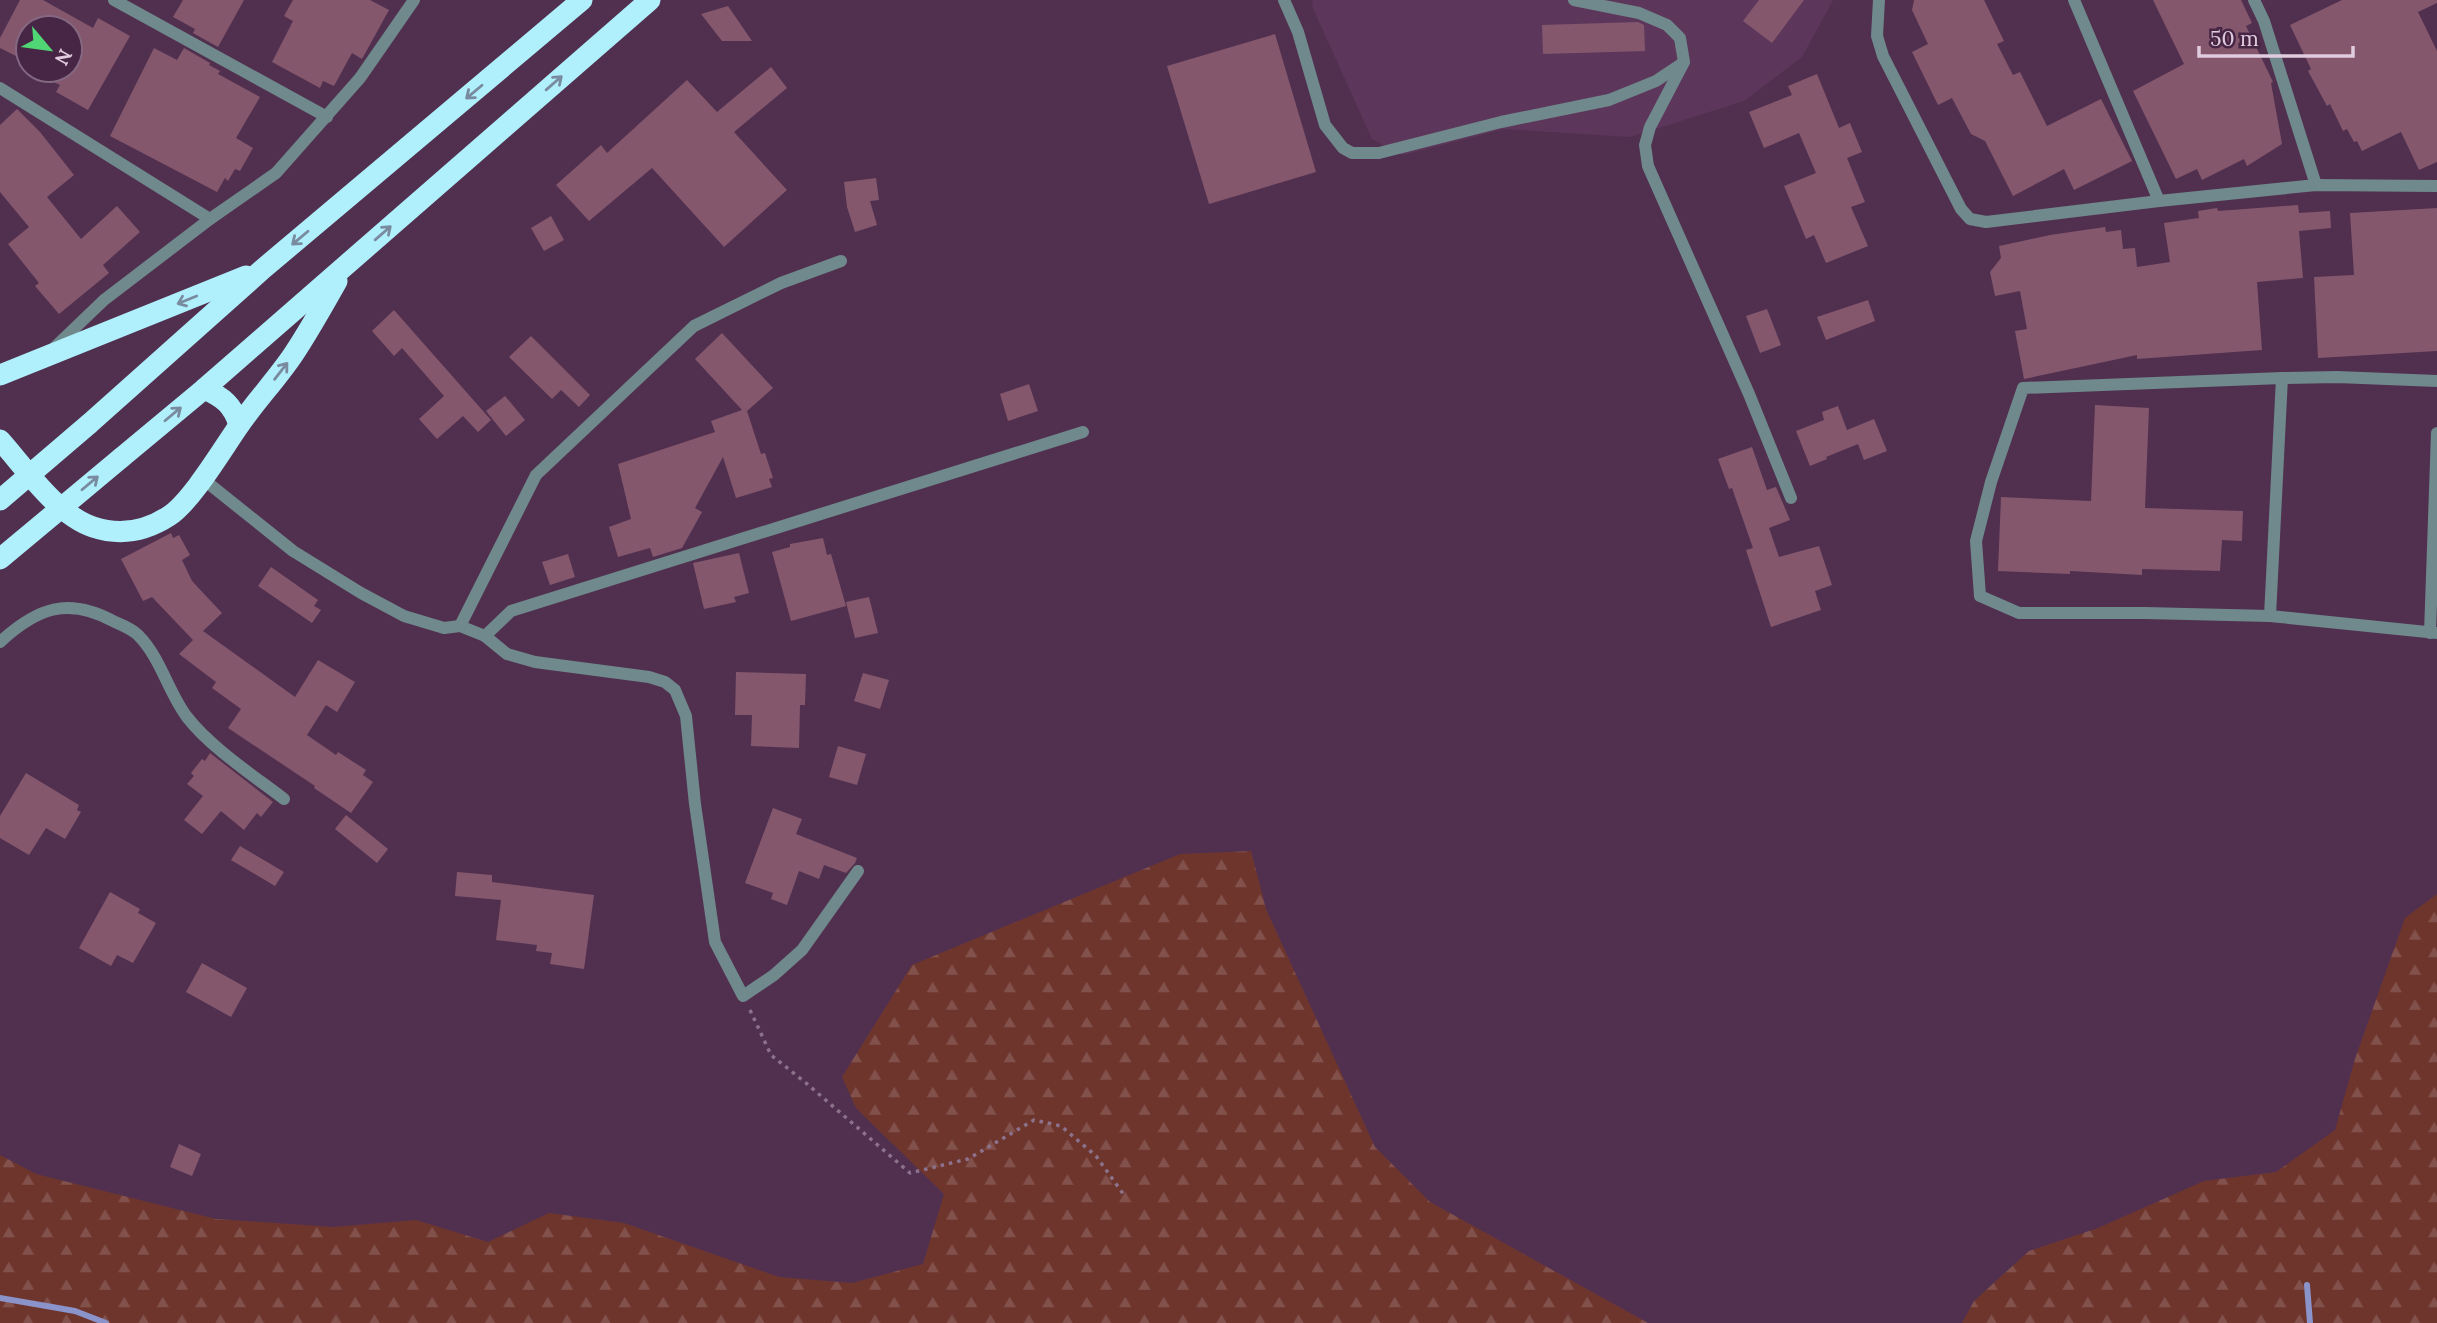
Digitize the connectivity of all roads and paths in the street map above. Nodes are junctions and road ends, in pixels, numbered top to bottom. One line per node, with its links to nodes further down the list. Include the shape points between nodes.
1 (114, 0): 12 (street)
2 (414, 0): 12 (street)
3 (582, 0): 19 (highway, one-way to 19)
4 (650, 0): 18 (highway, one-way to 4)
5 (1284, 0): 10 (street, via 1325,125 1352,153 1380,153 1609,100 1656,81)
6 (1574, 0): 10 (street, via 1639,13 1667,25 1680,38)
7 (1879, 0): 15 (street, via 1877,36 1883,56 1970,219 1986,222)
8 (2074, 0): 15 (street)
9 (2254, 0): 13 (street)
10 (1684, 62): 32 (street, via 1650,127 1645,145 1648,166)
11 (0, 88): 16 (street)
12 (327, 117): 16 (street, via 276,173)
13 (2316, 185): 14 (street); 15 (street)
14 (2437, 186)
15 (2159, 201)
16 (210, 219): 22 (street, via 104,300)
17 (841, 261): 36 (street, via 781,284 694,327 536,475)
18 (347, 264): 26 (highway); 27 (highway, one-way to 18, via 293,355)
19 (264, 268): 20 (highway, one-way to 20); 21 (highway)
20 (155, 313): 21 (highway, via 171,332); 22 (highway)
21 (169, 351): 33 (highway, bridge)
22 (45, 358): 23 (highway)
23 (0, 375)
24 (2282, 378): 25 (street); 35 (street); 35 (street, via 2022,388 1976,541 1980,596 2019,613)
25 (2437, 381)
26 (204, 389): 27 (highway, via 226,401); 34 (highway, one-way to 26, bridge)
27 (239, 425): 31 (highway)
28 (1083, 432): 38 (street, via 511,611)
29 (2437, 433): 37 (street)
30 (0, 440): 31 (highway, via 70,515 117,533 145,529 172,514)
31 (203, 479): 36 (street, via 293,551 361,593 404,616 444,628)
32 (1791, 498)
33 (0, 500)
34 (0, 559)
35 (2270, 617): 37 (street)
36 (460, 626): 38 (street)
37 (2434, 633)
38 (485, 636): 42 (street, via 508,654 535,662 649,677 675,690 686,716 715,942)
39 (0, 642): 40 (street, via 48,610 81,608 127,628 137,634 164,672 187,717)
40 (284, 799)
41 (858, 871): 42 (street, via 802,950)
42 (743, 996): 43 (path, via 771,1055 910,1173 968,1159 1034,1120 1061,1126 1096,1156)
43 (1124, 1195)

